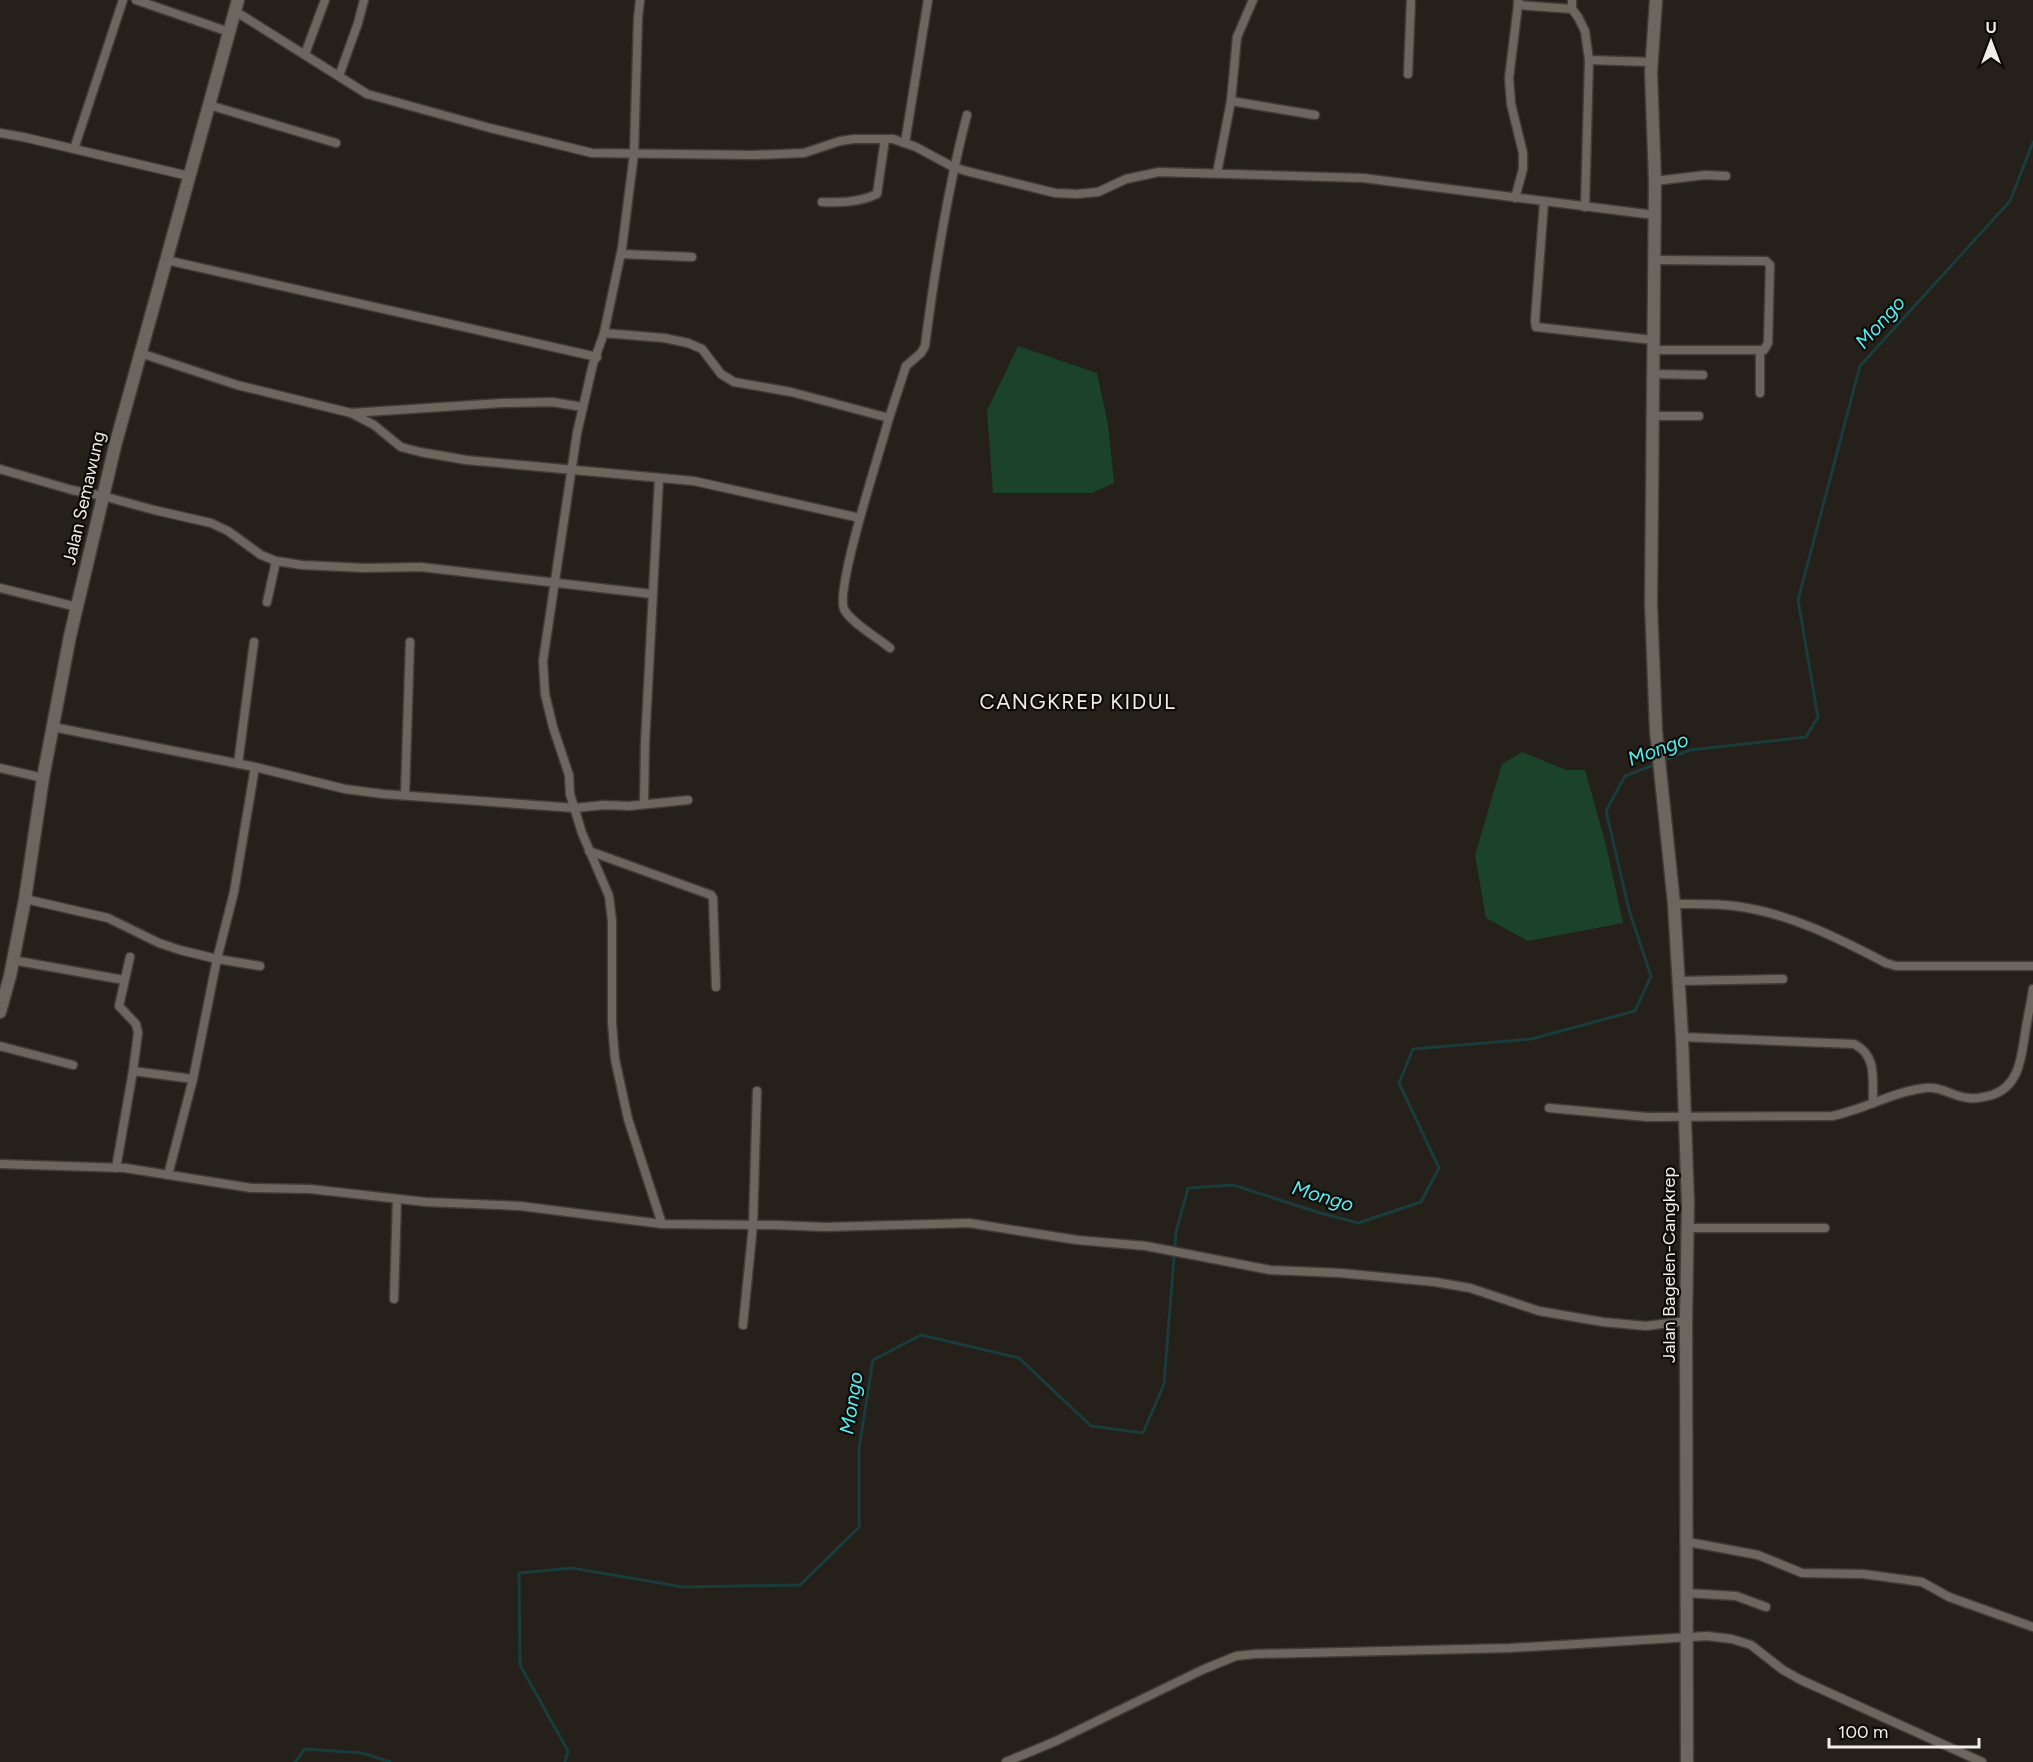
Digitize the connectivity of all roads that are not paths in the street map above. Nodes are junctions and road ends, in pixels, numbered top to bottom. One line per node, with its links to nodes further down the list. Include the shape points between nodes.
1 (123, 0): 27 (street)
2 (136, 0): 13 (street)
3 (325, 0): 14 (street)
4 (364, 0): 18 (street)
5 (640, 0): 28 (street)
6 (928, 0): 26 (street)
7 (1253, 0): 19 (street, via 1238,36)
8 (1411, 0): 17 (street)
9 (1656, 0): 16 (main road, Jalan Bagelen-Cangkrep)
10 (1518, 2): 11 (street); 34 (street, via 1509,78 1523,153)
11 (1572, 4): 15 (street, via 1585,31)
12 (237, 5): 13 (main road, Jalan Semawung); 14 (street)
13 (229, 32): 20 (main road, Jalan Semawung)
14 (305, 54): 18 (street)
15 (1589, 60): 16 (street); 37 (street)
16 (1651, 62): 33 (main road, Jalan Bagelen-Cangkrep)
17 (1408, 74)
18 (339, 76): 28 (street, via 367,94 490,128 592,153)
19 (1232, 101): 21 (street); 30 (street)
20 (209, 105): 25 (street); 31 (main road, Jalan Semawung)
21 (1315, 114)
22 (967, 115): 29 (street)
23 (0, 133): 27 (street)
24 (885, 139): 26 (street); 28 (street, via 840,141 804,153); 35 (street, via 877,194 865,199)
25 (336, 143)
26 (905, 143): 29 (street)
27 (74, 149): 31 (street)
28 (634, 154): 39 (street)
29 (953, 167): 30 (street, via 1054,193 1077,194 1098,192 1126,179 1159,172); 55 (street, via 925,346 906,366)
30 (1217, 173): 34 (street, via 1362,178)
31 (189, 176): 41 (main road, Jalan Semawung)
32 (1726, 176): 33 (street)
33 (1655, 181): 38 (main road, Jalan Bagelen-Cangkrep)
34 (1515, 198): 36 (street)
35 (822, 202)
36 (1544, 202): 37 (street); 44 (street, via 1536,327)
37 (1585, 207): 38 (street)
38 (1654, 215): 42 (main road, Jalan Bagelen-Cangkrep)
39 (621, 254): 40 (street); 43 (street)
40 (692, 257)
41 (166, 260): 46 (main road, Jalan Semawung); 47 (street)
42 (1654, 260): 44 (main road, Jalan Bagelen-Cangkrep); 45 (street, via 1769,262 1768,343)
43 (604, 333): 47 (street); 55 (street, via 688,344 702,349 722,374 734,382 792,392)
44 (1653, 345): 45 (street); 48 (main road, Jalan Bagelen-Cangkrep)
45 (1760, 351): 50 (street)
46 (140, 353): 52 (street, via 237,385); 59 (main road, Jalan Semawung)
47 (597, 357): 51 (street)
48 (1653, 374): 49 (street); 53 (main road, Jalan Bagelen-Cangkrep)
49 (1702, 375)
50 (1760, 393)
51 (584, 406): 52 (street, via 502,403); 57 (street)
52 (351, 413): 57 (street, via 374,425 401,447 420,452)
53 (1653, 416): 54 (street); 81 (main road, Jalan Bagelen-Cangkrep, via 1656,731)
54 (1699, 416)
55 (890, 418): 60 (street)
56 (0, 469): 59 (street)
57 (571, 469): 58 (street); 62 (street)
58 (659, 478): 60 (street, via 693,481); 64 (street)
59 (103, 496): 61 (street, via 218,525); 66 (main road, Jalan Semawung)
60 (860, 518): 69 (street, via 843,608)
61 (276, 561): 62 (street, via 365,568 421,567); 65 (street)
62 (555, 582): 64 (street); 78 (street, via 543,661 545,694 569,775)
63 (0, 588): 66 (street)
64 (652, 594): 77 (street)
65 (267, 602)
66 (77, 607): 70 (main road, Jalan Semawung)
67 (254, 642): 71 (street)
68 (410, 642): 75 (street)
69 (890, 648)
70 (53, 727): 71 (street); 74 (main road, Jalan Semawung)
71 (238, 764): 73 (street)
72 (0, 768): 74 (street)
73 (255, 768): 75 (street, via 345,789); 83 (street, via 234,892)
74 (43, 778): 80 (main road, Jalan Semawung)
75 (405, 795): 78 (street)
76 (688, 800): 77 (street)
77 (644, 804): 78 (street)
78 (574, 808): 79 (street)
79 (590, 851): 91 (street, via 711,895); 107 (street, via 611,910 615,1059 628,1119)
80 (25, 899): 83 (street, via 108,918 159,943); 84 (main road, Jalan Semawung)
81 (1674, 904): 86 (street, via 1721,904 1776,915 1824,931 1896,966); 90 (main road, Jalan Bagelen-Cangkrep)
82 (130, 957): 89 (street)
83 (217, 959): 85 (street); 98 (street)
84 (12, 960): 87 (main road, Jalan Semawung); 89 (street)
85 (260, 966)
86 (2033, 966)
87 (5, 976): 93 (main road, Jalan Semawung)
88 (1783, 979): 90 (street)
89 (124, 980): 97 (street, via 119,1006 136,1024 138,1033)
90 (1679, 981): 94 (main road, Jalan Bagelen-Cangkrep)
91 (716, 987)
92 (2033, 989): 100 (street, via 2023,1054 2008,1087 1986,1097 1970,1098 1926,1088)
93 (0, 1012)
94 (1682, 1037): 100 (street, via 1854,1044 1865,1050 1871,1060); 102 (main road, Jalan Bagelen-Cangkrep)
95 (0, 1046): 96 (street)
96 (73, 1065)
97 (133, 1071): 98 (street); 104 (street)
98 (193, 1079): 105 (street)
99 (757, 1092): 108 (street)
100 (1873, 1103): 102 (street, via 1832,1116)
101 (1549, 1108): 102 (street)
102 (1686, 1117): 109 (main road, Jalan Bagelen-Cangkrep)
103 (0, 1164): 104 (street)
104 (116, 1168): 105 (street)
105 (168, 1175): 106 (street, via 250,1188 310,1189)
106 (398, 1199): 107 (street, via 520,1206); 111 (street)
107 (662, 1224): 108 (street)
108 (753, 1225): 112 (street, via 969,1223 1146,1246 1270,1270 1447,1284 1539,1311 1603,1322 1646,1326); 113 (street)
109 (1688, 1228): 110 (street); 112 (main road, Jalan Bagelen-Cangkrep)
110 (1825, 1228)
111 (394, 1299)
112 (1686, 1321): 114 (main road, Jalan Bagelen-Cangkrep)
113 (743, 1324)
114 (1688, 1542): 115 (main road, Jalan Bagelen-Cangkrep); 117 (street, via 1758,1555 1802,1573 1863,1574 1922,1582 1949,1597)
115 (1687, 1593): 116 (street, via 1736,1596); 118 (main road, Jalan Bagelen-Cangkrep)
116 (1767, 1607)
117 (2033, 1628)
118 (1687, 1637): 119 (street, via 1510,1648 1236,1656); 120 (main road, Jalan Bagelen-Cangkrep); 121 (street, via 1742,1641 1801,1680)
119 (1006, 1762)
120 (1687, 1762)
121 (1982, 1762)

